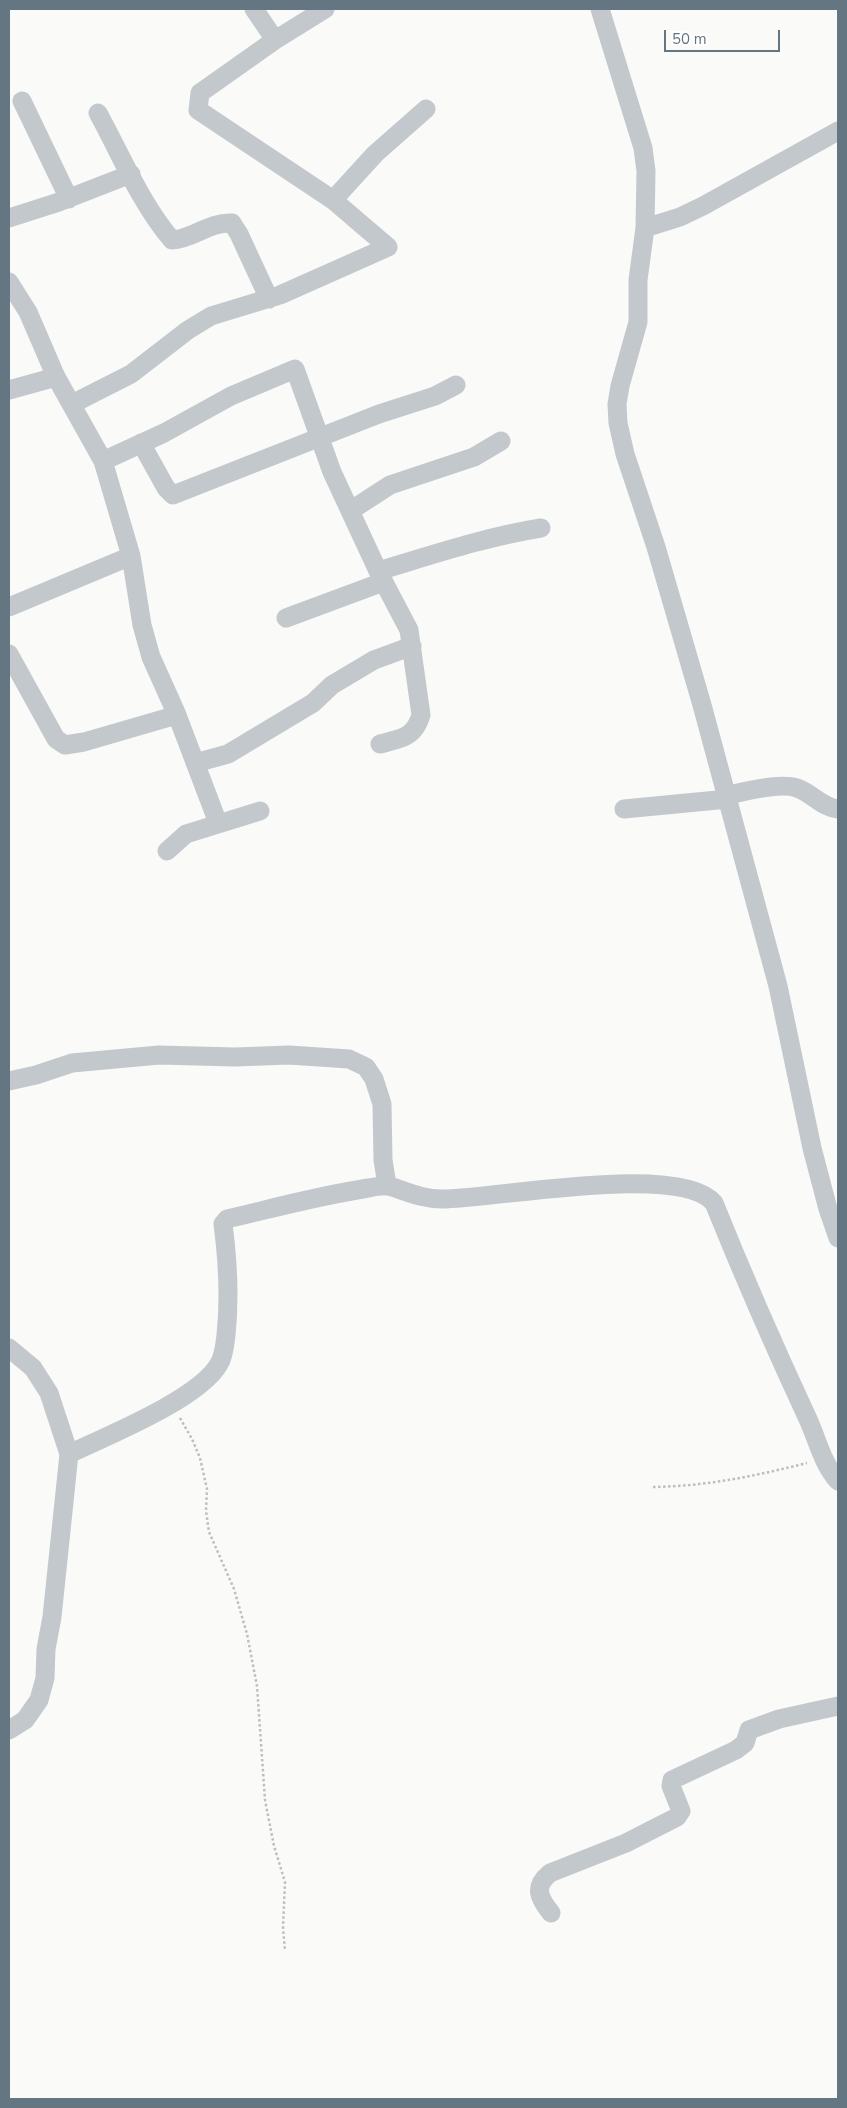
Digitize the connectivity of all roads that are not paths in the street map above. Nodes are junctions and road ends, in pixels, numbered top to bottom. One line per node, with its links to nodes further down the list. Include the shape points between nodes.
1 (254, 9): 4 (street)
2 (325, 9): 4 (street)
3 (600, 9): 13 (street, via 643,148)
4 (275, 40): 11 (street, via 200,93 198,110)
5 (22, 101): 10 (street)
6 (426, 109): 11 (street, via 375,154)
7 (98, 114): 9 (street)
8 (838, 132): 13 (street, via 703,206)
9 (131, 174): 10 (street); 15 (street, via 172,240 220,223 232,223)
10 (68, 199): 12 (street)
11 (333, 200): 15 (street, via 388,247)
12 (9, 218)
13 (645, 228): 35 (street, via 638,280 638,322 620,386 618,423)
14 (12, 291): 16 (street, via 28,312)
15 (269, 298): 19 (street, via 211,316 131,374)
16 (56, 377): 18 (street); 19 (street)
17 (456, 384): 20 (street, via 435,396)
18 (9, 390)
19 (72, 404): 23 (street)
20 (319, 437): 22 (street, via 173,495); 22 (street, via 295,369 231,396); 24 (street)
21 (501, 440): 24 (street, via 474,457 390,485)
22 (142, 443): 23 (street)
23 (103, 462): 26 (street)
24 (350, 511): 27 (street)
25 (541, 528): 27 (street, via 467,545)
26 (131, 556): 28 (street); 32 (street, via 142,625 151,657)
27 (381, 577): 29 (street); 30 (street, via 409,630)
28 (9, 607)
29 (286, 618)
30 (412, 646): 33 (street, via 421,715 410,735); 34 (street, via 374,660 332,685 313,703 228,754)
31 (9, 654): 32 (street, via 56,739 66,745)
32 (177, 715): 34 (street)
33 (380, 744)
34 (195, 763): 39 (street)
35 (727, 797): 36 (street); 37 (street, via 776,787 794,787 824,806); 43 (street, via 778,986 812,1148)
36 (624, 809)
37 (838, 809)
38 (260, 810): 39 (street)
39 (218, 823): 40 (street, via 186,834)
40 (167, 851)
41 (9, 1081): 42 (street, via 72,1063 159,1055 349,1059 366,1067 382,1104 382,1160)
42 (387, 1185): 45 (street, via 227,1220 223,1224 229,1308 224,1352 219,1365 203,1382 171,1404); 46 (street, via 435,1199 629,1184 682,1188 709,1197 812,1427 823,1459)
43 (838, 1238)
44 (9, 1348): 45 (street, via 33,1368 50,1393)
45 (69, 1454): 48 (street, via 45,1678 39,1700 25,1720)
46 (838, 1481)
47 (838, 1706): 49 (street, via 763,1723 749,1730 745,1743 736,1750 672,1780 670,1786 681,1811 678,1817 626,1843 550,1873 542,1880 539,1889 543,1904)
48 (9, 1730)
49 (551, 1913)

